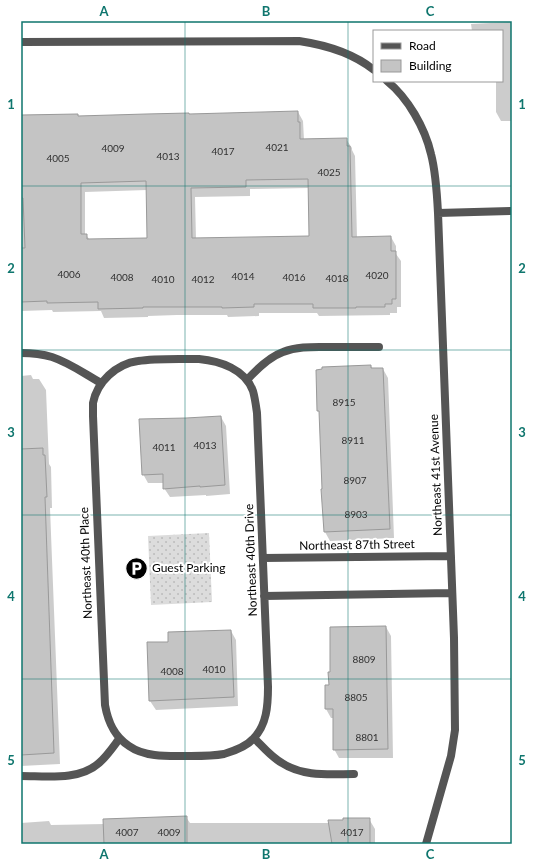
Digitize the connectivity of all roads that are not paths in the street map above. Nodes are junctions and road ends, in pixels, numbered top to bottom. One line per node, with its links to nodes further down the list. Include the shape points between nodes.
1 (21, 42): 2 (street, via 299,41 342,52 365,62)
2 (373, 69)
3 (388, 82): 5 (street, Northeast 41st Avenue, via 411,107 423,129 436,180)
4 (512, 211): 5 (street)
5 (438, 213): 10 (street, Northeast 41st Avenue)
6 (379, 347): 8 (street, via 294,348 274,356)
7 (21, 353): 9 (street, via 51,356)
8 (246, 380): 9 (street, via 230,367 210,360 149,360 126,364 113,371); 11 (street, Northeast 40th Drive, via 252,390 257,413)
9 (101, 383): 15 (street, Northeast 40th Place, via 93,403 93,416 104,693 107,717)
10 (451, 556): 11 (street, Northeast 87th Street); 12 (street, Northeast 41st Avenue)
11 (263, 558): 13 (street, Northeast 40th Drive)
12 (452, 593): 13 (street); 18 (street, Northeast 41st Avenue, via 455,730 451,756)
13 (264, 596): 14 (street, Northeast 40th Drive, via 268,700 262,725)
14 (254, 738): 15 (street, via 235,750 210,756 154,755 135,750); 16 (street, via 281,763 294,769 310,773)
15 (119, 739): 17 (street, via 102,760 88,770 64,776)
16 (354, 774)
17 (21, 776)
18 (426, 844)

